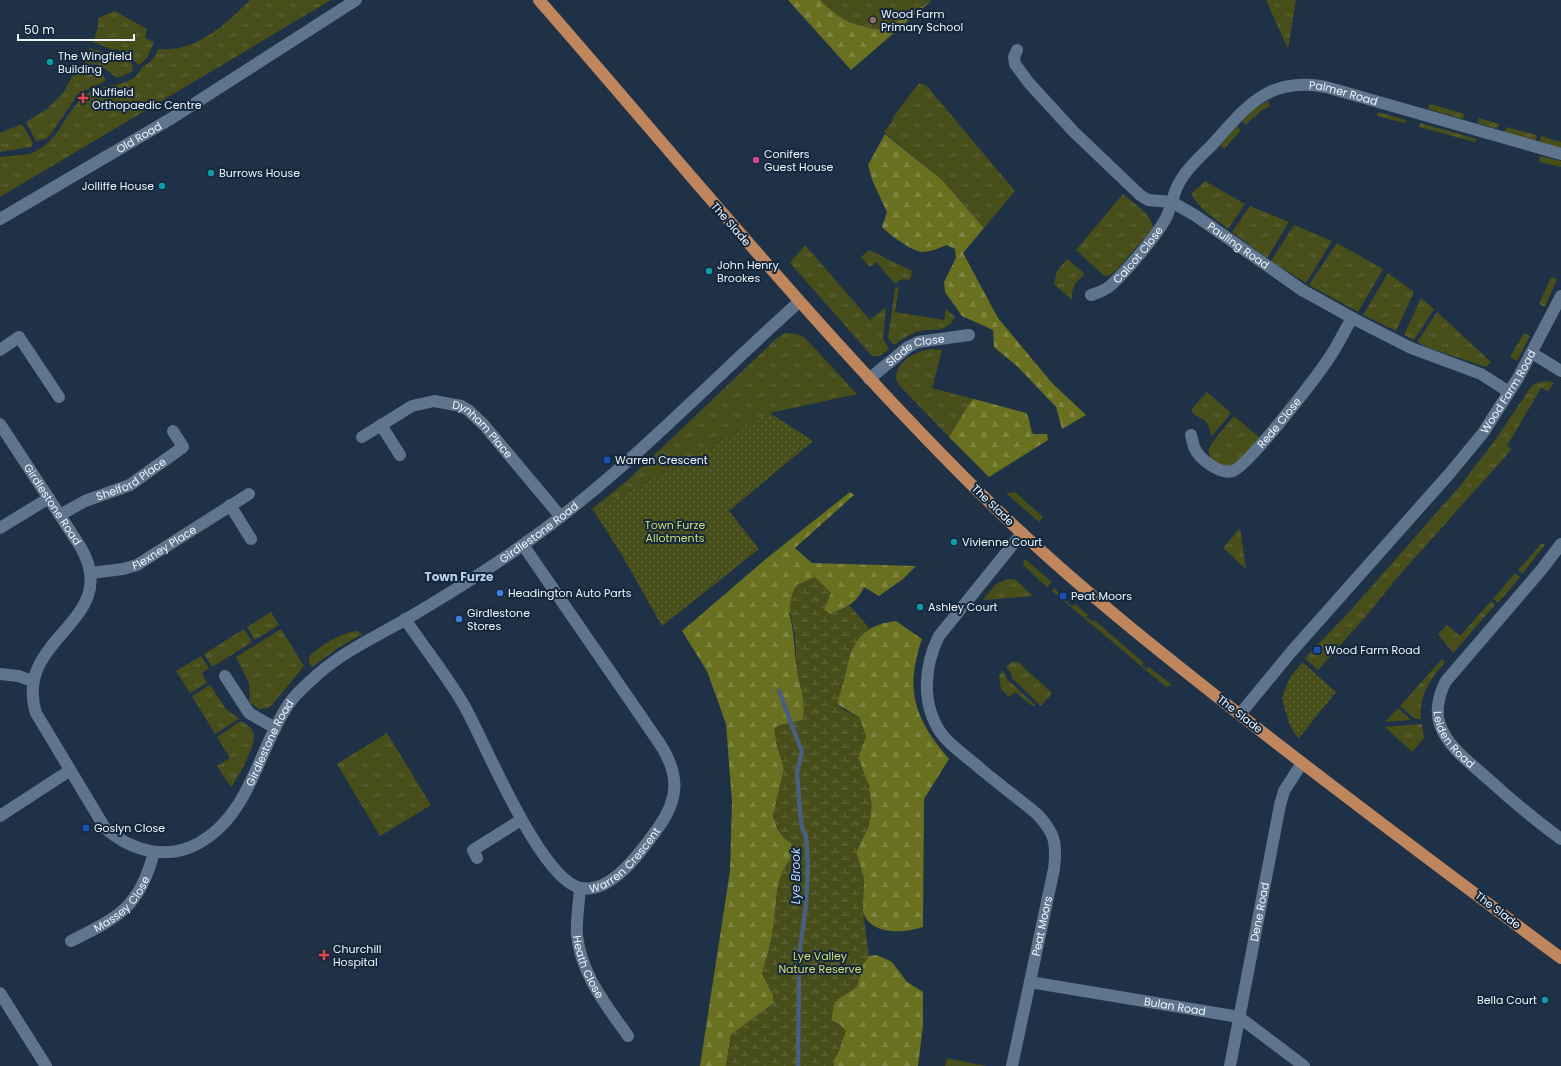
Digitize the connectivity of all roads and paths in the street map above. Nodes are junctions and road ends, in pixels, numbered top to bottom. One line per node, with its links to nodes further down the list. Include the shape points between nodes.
1 (356, 0): 6 (street, Old Road, via 172,118)
2 (539, 0): 9 (main road, The Slade)
3 (1017, 50): 5 (street, Pauling Road, via 1015,64 1043,100 1078,137 1148,200)
4 (1561, 154): 5 (street, Palmer Road, via 1326,87 1294,85 1268,93 1243,109 1188,171 1177,186)
5 (1172, 202): 7 (street, Calcot Close, via 1167,217 1133,260 1109,287); 10 (street, Pauling Road, via 1302,290)
6 (0, 219)
7 (1091, 295)
8 (1561, 296): 13 (street, Wood Farm Road)
9 (799, 302): 15 (main road, The Slade); 28 (street, Girdlestone Road, via 644,445)
10 (1352, 318): 16 (street, Pauling Road, via 1411,348 1481,374); 21 (street, Rede Close, via 1324,366 1240,468 1226,471 1214,467 1194,448)
11 (969, 336): 15 (street, Slade Close, via 918,342 908,347)
12 (0, 350): 17 (street, via 19,337)
13 (1532, 353): 14 (street); 16 (street, Wood Farm Road)
14 (1561, 371)
15 (869, 379): 30 (main road, The Slade, via 982,496)
16 (1509, 392): 39 (street, Wood Farm Road, via 1483,433 1450,473 1292,651)
17 (59, 397)
18 (0, 424): 25 (street, Girdlestone Road)
19 (381, 425): 22 (street, Dynham Place); 23 (street); 28 (street, Dynham Place, via 405,408 420,403 434,401 461,406 484,425)
20 (173, 431): 27 (street, Shelford Place, via 183,447 122,490 85,501)
21 (1191, 435)
22 (362, 437)
23 (400, 455)
24 (249, 494): 26 (street, Flexney Place)
25 (49, 498): 27 (street, Girdlestone Road); 29 (street)
26 (230, 505): 31 (street); 34 (street, Flexney Place, via 137,565)
27 (60, 515): 34 (street, Girdlestone Road, via 88,559)
28 (561, 517): 33 (street, Girdlestone Road)
29 (0, 528)
30 (1022, 533): 39 (main road, The Slade, via 1163,654); 51 (street, Peat Moors, via 939,636 931,656 927,681 931,710 942,733 958,750 1037,814 1053,836 1056,851 1054,869)
31 (251, 539)
32 (1561, 544): 45 (street, Leiden Road, via 1446,681 1441,690 1438,709 1442,730 1457,751 1519,807)
33 (523, 545): 35 (street, Girdlestone Road); 48 (street, Warren Crescent, via 664,749 671,761 675,781 675,792 666,816 639,853 606,884)
34 (91, 573): 38 (street, Girdlestone Road, via 89,591 83,608 44,654 38,663)
35 (405, 620): 40 (street, Girdlestone Road, via 333,661 289,704); 44 (street, Warren Crescent, via 466,708)
36 (0, 674): 38 (street)
37 (225, 676): 40 (street, via 249,713)
38 (33, 681): 42 (street, Girdlestone Road, via 32,694 36,714)
39 (1240, 714): 41 (main road, The Slade)
40 (275, 728): 46 (street, Girdlestone Road, via 251,781 235,809 220,827 192,846 170,852)
41 (1302, 763): 50 (main road, The Slade); 53 (street, Dene Road, via 1284,791 1280,805)
42 (69, 771): 43 (street); 46 (street, Girdlestone Road, via 105,828 124,843)
43 (0, 816)
44 (521, 820): 47 (street, via 472,850); 48 (street, Warren Crescent, via 552,866 566,880)
45 (1561, 839)
46 (154, 852): 49 (street, Massey Close, via 145,882 127,908)
47 (477, 858)
48 (580, 888): 54 (street, Heath Close, via 577,934 581,958 592,983)
49 (71, 941)
50 (1561, 958)
51 (1030, 982): 53 (street, Bulan Road); 56 (street, Peat Moors)
52 (0, 992): 55 (street)
53 (1239, 1017): 57 (street, Dene Road); 58 (street, Bulan Road)
54 (628, 1036)
55 (46, 1066)
56 (1012, 1066)
57 (1230, 1066)
58 (1304, 1066)

